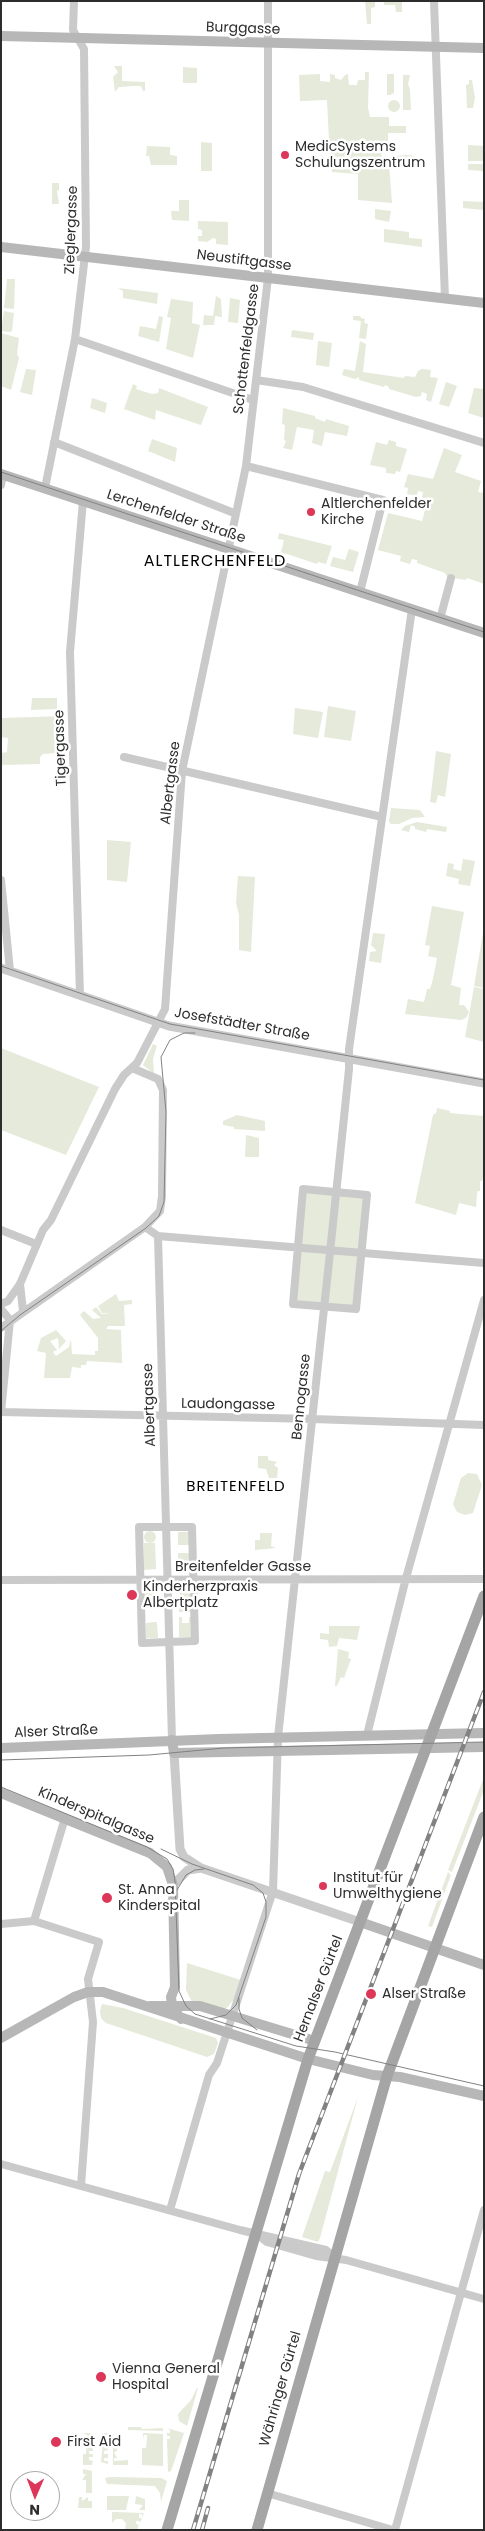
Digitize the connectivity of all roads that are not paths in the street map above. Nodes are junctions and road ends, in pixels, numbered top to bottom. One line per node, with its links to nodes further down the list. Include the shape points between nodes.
1 (74, 1): 5 (street, Zieglergasse, via 73,30)
2 (268, 1): 6 (street, Schottenfeldgasse)
3 (434, 1): 7 (street)
4 (1, 36): 5 (main road, Burggasse)
5 (78, 38): 6 (main road, Burggasse); 10 (street, Zieglergasse, via 84,49)
6 (268, 43): 7 (main road, Burggasse); 11 (street, Schottenfeldgasse)
7 (436, 47): 8 (main road, Burggasse); 12 (street)
8 (484, 48)
9 (1, 247): 10 (main road, Neustiftgasse)
10 (86, 256): 11 (main road, Neustiftgasse); 14 (street, Zieglergasse)
11 (268, 278): 12 (main road, Neustiftgasse); 15 (street, Schottenfeldgasse)
12 (445, 299): 13 (main road, Neustiftgasse)
13 (484, 303)
14 (75, 339): 16 (street); 17 (street, Zieglergasse)
15 (256, 380): 16 (street, Schottenfeldgasse); 18 (street, via 303,387)
16 (253, 400): 19 (street, Schottenfeldgasse)
17 (54, 442): 22 (street, Zieglergasse); 24 (street)
18 (484, 443)
19 (246, 466): 24 (street, Schottenfeldgasse); 27 (street, via 384,500)
20 (2, 474): 21 (street); 22 (main road, Lerchenfelder Straße)
21 (1, 486)
22 (45, 488): 23 (main road, Lerchenfelder Straße)
23 (83, 501): 25 (main road, Lerchenfelder Straße); 36 (street, Tigergasse, via 70,652)
24 (234, 514): 25 (street, Schottenfeldgasse)
25 (228, 548): 27 (main road, Lerchenfelder Straße); 32 (street, Albertgasse)
26 (451, 578): 29 (street)
27 (360, 592): 28 (main road, Lerchenfelder Straße)
28 (412, 609): 29 (main road, Lerchenfelder Straße); 33 (street, Bennogasse)
29 (440, 619): 30 (main road, Lerchenfelder Straße)
30 (484, 633)
31 (124, 757): 32 (street)
32 (182, 771): 33 (street); 37 (street, Albertgasse, via 166,1003)
33 (382, 817): 38 (street, Bennogasse)
34 (1, 880): 35 (street)
35 (5, 970): 36 (street, Josefstädter Straße)
36 (80, 995): 37 (street, Josefstädter Straße)
37 (158, 1022): 38 (street, Josefstädter Straße); 39 (street, Albertgasse)
38 (349, 1058): 40 (street, Josefstädter Straße); 41 (street, Bennogasse)
39 (135, 1065): 42 (street, via 160,1082 164,1108 162,1202 156,1218); 45 (street, Albertgasse, via 115,1089)
40 (484, 1083)
41 (335, 1192): 46 (street, via 303,1189); 47 (street, Bennogasse); 48 (street, via 368,1195)
42 (145, 1227): 44 (street); 55 (street)
43 (1, 1230): 45 (street)
44 (158, 1236): 46 (street); 59 (street, Albertgasse)
45 (36, 1244): 50 (street, Albertgasse)
46 (297, 1249): 47 (street); 53 (street, via 293,1304)
47 (330, 1251): 48 (street); 53 (street, Bennogasse)
48 (362, 1254): 49 (street); 53 (street, via 356,1309)
49 (484, 1263)
50 (20, 1284): 52 (street); 55 (street)
51 (483, 1302): 61 (street)
52 (1, 1304)
53 (324, 1306): 60 (street, Bennogasse)
54 (1, 1309): 56 (street)
55 (23, 1311): 56 (street)
56 (10, 1320): 57 (street); 58 (street)
57 (1, 1328)
58 (1, 1412): 59 (street, Laudongasse)
59 (163, 1417): 60 (street, Laudongasse); 63 (street, Albertgasse)
60 (312, 1419): 61 (street, Laudongasse); 70 (street, Bennogasse)
61 (450, 1423): 62 (street, Laudongasse); 64 (street)
62 (484, 1425)
63 (166, 1527): 65 (street, Albertgasse); 66 (street, via 192,1527); 69 (street, via 139,1527)
64 (406, 1578): 67 (street, Breitenfelder Gasse); 70 (street, Breitenfelder Gasse); 75 (street)
65 (167, 1579): 66 (street, Breitenfelder Gasse); 69 (street, Breitenfelder Gasse); 72 (street, Albertgasse)
66 (194, 1579): 70 (street, Breitenfelder Gasse); 72 (street, via 195,1641)
67 (484, 1579)
68 (1, 1580): 69 (street, Breitenfelder Gasse)
69 (140, 1580): 72 (street, via 142,1642)
70 (295, 1580): 76 (street, Bennogasse)
71 (484, 1596): 74 (main road, Hernalser Gürtel)
72 (168, 1642): 77 (street, Albertgasse)
73 (484, 1733): 74 (main road)
74 (430, 1734): 75 (main road, Alser Straße); 80 (main road, Hernalser Gürtel)
75 (367, 1735): 76 (main road, Alser Straße)
76 (278, 1738): 77 (main road, Alser Straße); 81 (street)
77 (172, 1740): 79 (main road, Alser Straße); 82 (main road)
78 (484, 1746): 80 (main road)
79 (1, 1748)
80 (425, 1748): 81 (main road); 91 (main road, Hernalser Gürtel)
81 (277, 1750): 82 (main road); 89 (street)
82 (174, 1753): 87 (street, via 180,1849 184,1858)
83 (1, 1793): 85 (main road, Kinderspitalgasse)
84 (484, 1817): 86 (main road)
85 (65, 1818): 88 (main road, Kinderspitalgasse, via 150,1852 167,1867); 90 (street)
86 (478, 1846): 93 (main road)
87 (201, 1868): 88 (street, via 188,1870); 89 (street)
88 (173, 1885): 97 (main road, via 175,1971)
89 (273, 1891): 91 (street); 98 (street)
90 (34, 1921): 92 (street); 95 (street, via 99,1942 88,1979)
91 (360, 1922): 93 (main road); 102 (main road, Hernalser Gürtel)
92 (1, 1924)
93 (434, 1947): 94 (main road); 104 (main road)
94 (484, 1965)
95 (88, 1992): 96 (main road, via 103,1992); 101 (main road); 107 (street, via 93,2022)
96 (139, 2006): 97 (main road); 99 (main road)
97 (172, 2006): 98 (main road, via 200,2006); 99 (main road)
98 (233, 2015): 100 (street); 102 (main road)
99 (180, 2019): 100 (main road)
100 (227, 2034): 103 (main road); 108 (street, via 209,2075)
101 (1, 2038)
102 (315, 2041): 103 (main road, Hernalser Gürtel)
103 (308, 2059): 104 (main road, Hernalser Gürtel); 110 (main road)
104 (387, 2076): 105 (main road, Hernalser Gürtel); 111 (main road, Währinger Gürtel)
105 (484, 2096)
106 (1, 2164): 107 (street)
107 (81, 2186): 108 (street)
108 (170, 2210): 110 (street)
109 (484, 2210): 112 (street)
110 (257, 2234): 111 (street, via 267,2242 324,2258); 115 (main road)
111 (334, 2257): 112 (street); 114 (main road, Währinger Gürtel)
112 (461, 2292): 113 (street); 117 (street)
113 (484, 2299)
114 (267, 2493): 116 (main road, Währinger Gürtel); 117 (street)
115 (168, 2530)
116 (257, 2530)
117 (394, 2530)

